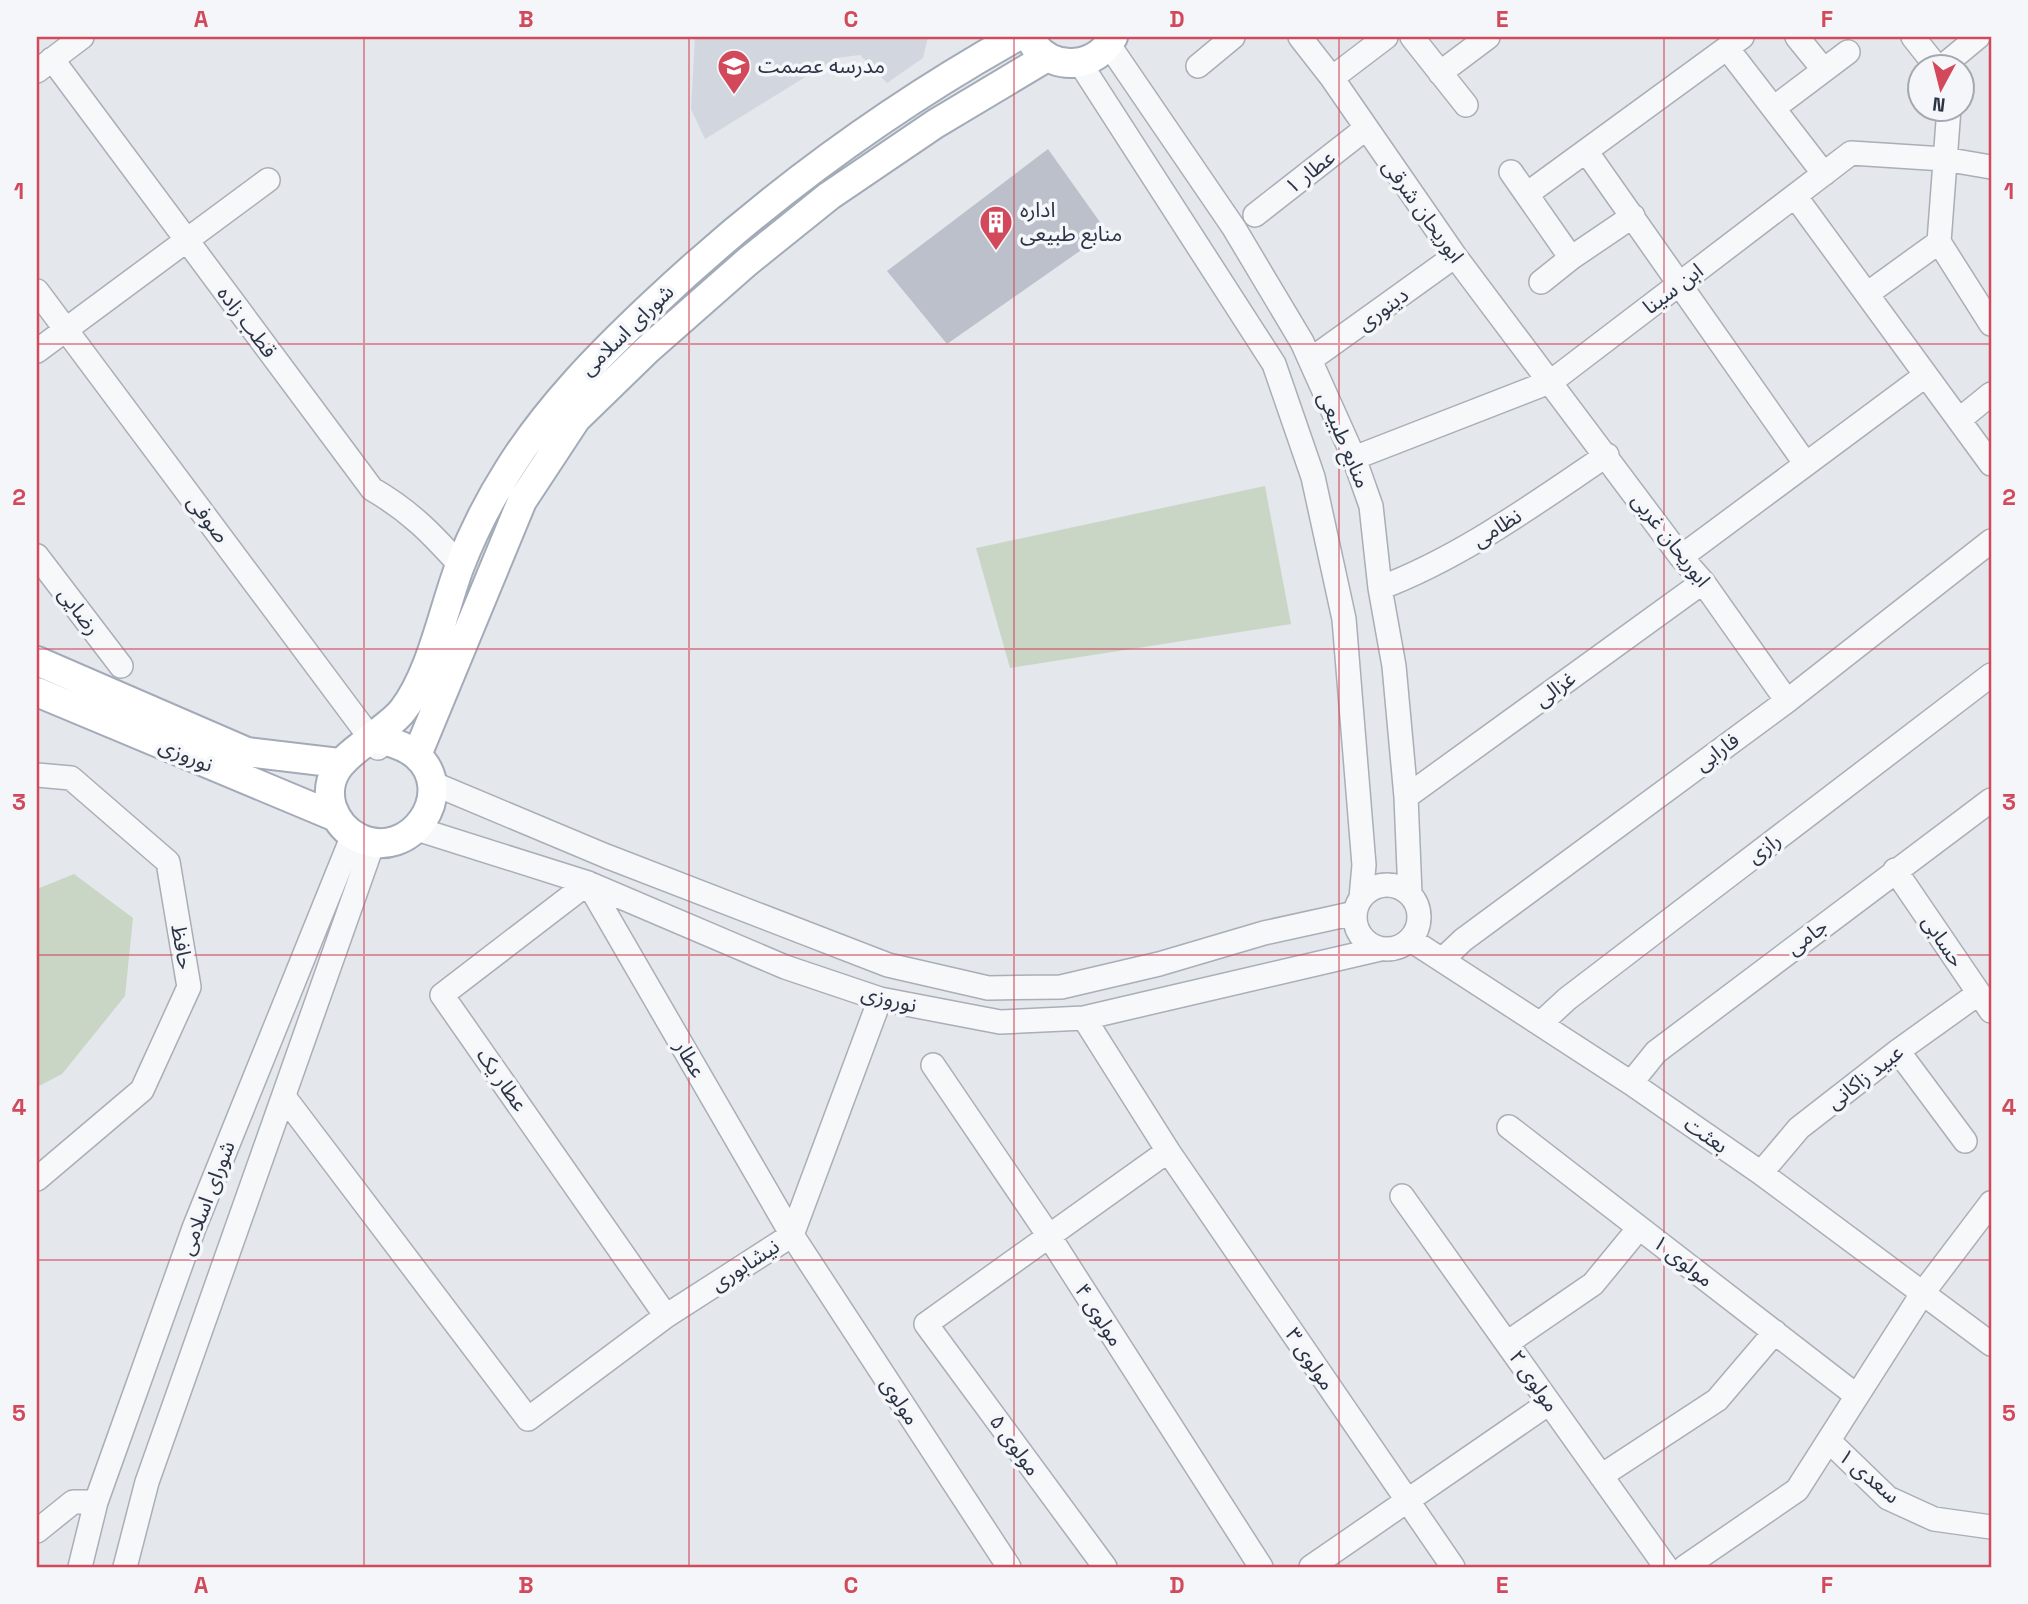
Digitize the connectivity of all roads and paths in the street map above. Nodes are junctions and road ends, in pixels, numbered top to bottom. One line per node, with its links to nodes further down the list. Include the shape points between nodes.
1 (82, 37): 18 (street)
2 (1016, 37): 60 (main road, شورای اسلامی, via 952,73 820,163 693,266 590,363 509,469)
3 (1233, 37): 19 (street)
4 (1300, 37): 22 (street, ابوریحان شرقی)
5 (1386, 37): 22 (street)
6 (1412, 37): 21 (street)
7 (1488, 37): 21 (street)
8 (1797, 37): 20 (street)
9 (1913, 37): 15 (street)
10 (1978, 37): 16 (street)
11 (1111, 41): 17 (main road, via 1101,53); 48 (street, منابع طبیعی, via 1234,228)
12 (1735, 43): 24 (street); 27 (street)
13 (1038, 47): 17 (main road, via 1069,64); 69 (main road, شورای اسلامی, via 829,197 737,271 576,419 522,501)
14 (1848, 52): 20 (street)
15 (1925, 52)
16 (1960, 52)
17 (1080, 63): 80 (street, منابع طبیعی, via 1274,363 1313,477 1344,620 1364,865)
18 (45, 65): 37 (street, قطب زاده)
19 (1198, 66)
20 (1822, 69): 24 (street)
21 (1440, 73): 23 (street)
22 (1332, 78): 26 (street, ابوریحان شرقی)
23 (1466, 105)
24 (1775, 107): 31 (street)
25 (1948, 122): 28 (street)
26 (1365, 129): 35 (street, عطار ۱); 39 (street, ابوریحان شرقی)
27 (1586, 151): 33 (street); 36 (street)
28 (1944, 159): 29 (street, ابن سینا); 31 (street, ابن سینا, via 1851,153); 38 (street)
29 (1991, 167)
30 (1511, 172): 33 (street)
31 (1824, 174): 34 (street, ابن سینا)
32 (268, 180): 37 (street)
33 (1527, 194): 40 (street)
34 (1795, 195): 42 (street, ابن سینا); 44 (street)
35 (1255, 215)
36 (1633, 216): 40 (street); 42 (street)
37 (187, 241): 46 (street); 60 (street, قطب زاده, via 372,489 426,526)
38 (1938, 242): 44 (street); 45 (street)
39 (1455, 256): 48 (street, دینوری); 50 (street, ابوریحان شرقی)
40 (1571, 258): 41 (street)
41 (1541, 282)
42 (1681, 284): 50 (street, ابن سینا); 55 (street)
43 (37, 291): 46 (street, صوفی)
44 (1867, 294): 49 (street)
45 (1991, 324)
46 (66, 330): 47 (street); 68 (street, صوفی)
47 (37, 351)
48 (1310, 360): 54 (street, منابع طبیعی)
49 (1926, 375): 52 (street); 55 (street)
50 (1552, 381): 53 (street, ابوریحان غربی); 54 (street, ابن سینا)
51 (1991, 394): 52 (street)
52 (1959, 420): 56 (street)
53 (1606, 455): 59 (street, ابوریحان غربی); 62 (street, نظامی, via 1482,538 1415,575)
54 (1354, 458): 62 (street, منابع طبیعی, via 1371,506)
55 (1805, 463): 59 (street)
56 (1991, 464)
57 (1991, 541): 67 (street, فارابی)
58 (37, 555): 64 (street, رضایی)
59 (1681, 557): 61 (street, ابوریحان غربی)
60 (460, 565): 68 (main road, شورای اسلامی, via 422,673 403,711)
61 (1703, 582): 67 (street, ابوریحان غربی); 73 (street, غزالی)
62 (1380, 588): 73 (street, منابع طبیعی, via 1394,666)
63 (37, 661): 70 (main road, نوروزی, via 247,752)
64 (121, 666)
65 (1991, 675): 87 (street, رازی)
66 (37, 692): 76 (main road, نوروزی)
67 (1787, 701): 83 (street, فارابی)
68 (375, 743): 69 (main road, via 405,747); 70 (main road)
69 (417, 755): 72 (main road)
70 (339, 763): 76 (main road, via 330,790)
71 (37, 775): 96 (street, حافظ, via 71,778 168,862 189,987 142,1090)
72 (432, 783): 75 (main road, via 430,808); 80 (street, نوروزی, via 888,965 988,988 1061,987 1159,964)
73 (1406, 797): 79 (street, منابع طبیعی)
74 (1991, 800): 77 (street, جامی)
75 (417, 829): 76 (main road, via 389,843); 78 (street, نوروزی)
76 (354, 832): 91 (street, شورای اسلامی); 112 (street, شورای اسلامی, via 194,1228)
77 (1895, 870): 85 (street, حسابی); 90 (street, جامی, via 1656,1052)
78 (588, 883): 84 (street, نوروزی, via 785,967); 100 (street, عطار); 103 (street, عطار یک, via 442,995)
79 (1410, 894): 80 (street, via 1385,885 1372,889); 81 (street, via 1420,916)
80 (1358, 906): 82 (street, via 1357,929 1366,942)
81 (1411, 940): 82 (street); 83 (street, بعثت)
82 (1380, 949): 86 (street, نوروزی)
83 (1442, 960): 87 (street, بعثت)
84 (880, 999): 86 (street, نوروزی, via 1000,1022); 100 (street, نیشابوری)
85 (1985, 1002): 88 (street, عبید زاکانی)
86 (1084, 1018): 94 (street, مولوی ۳)
87 (1540, 1024): 90 (street, بعثت)
88 (1898, 1051): 93 (street); 95 (street, عبید زاکانی, via 1799,1128)
89 (933, 1065): 101 (street, مولوی ۴)
90 (1631, 1083): 95 (street, بعثت)
91 (285, 1097): 103 (street, نیشابوری, via 528,1419); 117 (street, شورای اسلامی, via 147,1482)
92 (1509, 1127): 99 (street, مولوی ۱)
93 (1965, 1141)
94 (1168, 1152): 101 (street); 111 (street, مولوی ۳)
95 (1761, 1173): 102 (street, بعثت)
96 (37, 1179)
97 (1402, 1196): 105 (street, مولوی ۲)
98 (1991, 1203): 102 (street)
99 (1639, 1227): 104 (street, مولوی ۱); 105 (street, via 1593,1284)
100 (792, 1235): 103 (street, نیشابوری); 118 (street, مولوی)
101 (1049, 1236): 119 (street, مولوی ۵, via 926,1324); 120 (street, مولوی ۴)
102 (1922, 1294): 106 (street, بعثت); 107 (street)
103 (666, 1316)
104 (1775, 1332): 107 (street, مولوی ۱); 110 (street, via 1717,1400)
105 (1507, 1343): 108 (street, مولوی ۲)
106 (1991, 1344)
107 (1857, 1396): 109 (street)
108 (1549, 1402): 110 (street, مولوی ۲); 111 (street)
109 (1829, 1441): 113 (street, سعدی ۱, via 1888,1498 1934,1519); 115 (street, via 1797,1490)
110 (1601, 1476): 123 (street, مولوی ۲)
111 (1407, 1501): 121 (street); 122 (street, مولوی ۳)
112 (96, 1502): 114 (street, via 73,1502); 116 (street, شورای اسلامی)
113 (1991, 1527)
114 (37, 1531)
115 (1713, 1559): 124 (street)
116 (80, 1567)
117 (125, 1567)
118 (1009, 1567)
119 (1105, 1567)
120 (1261, 1567)
121 (1311, 1567)
122 (1453, 1567)
123 (1666, 1567)
124 (1685, 1567)

